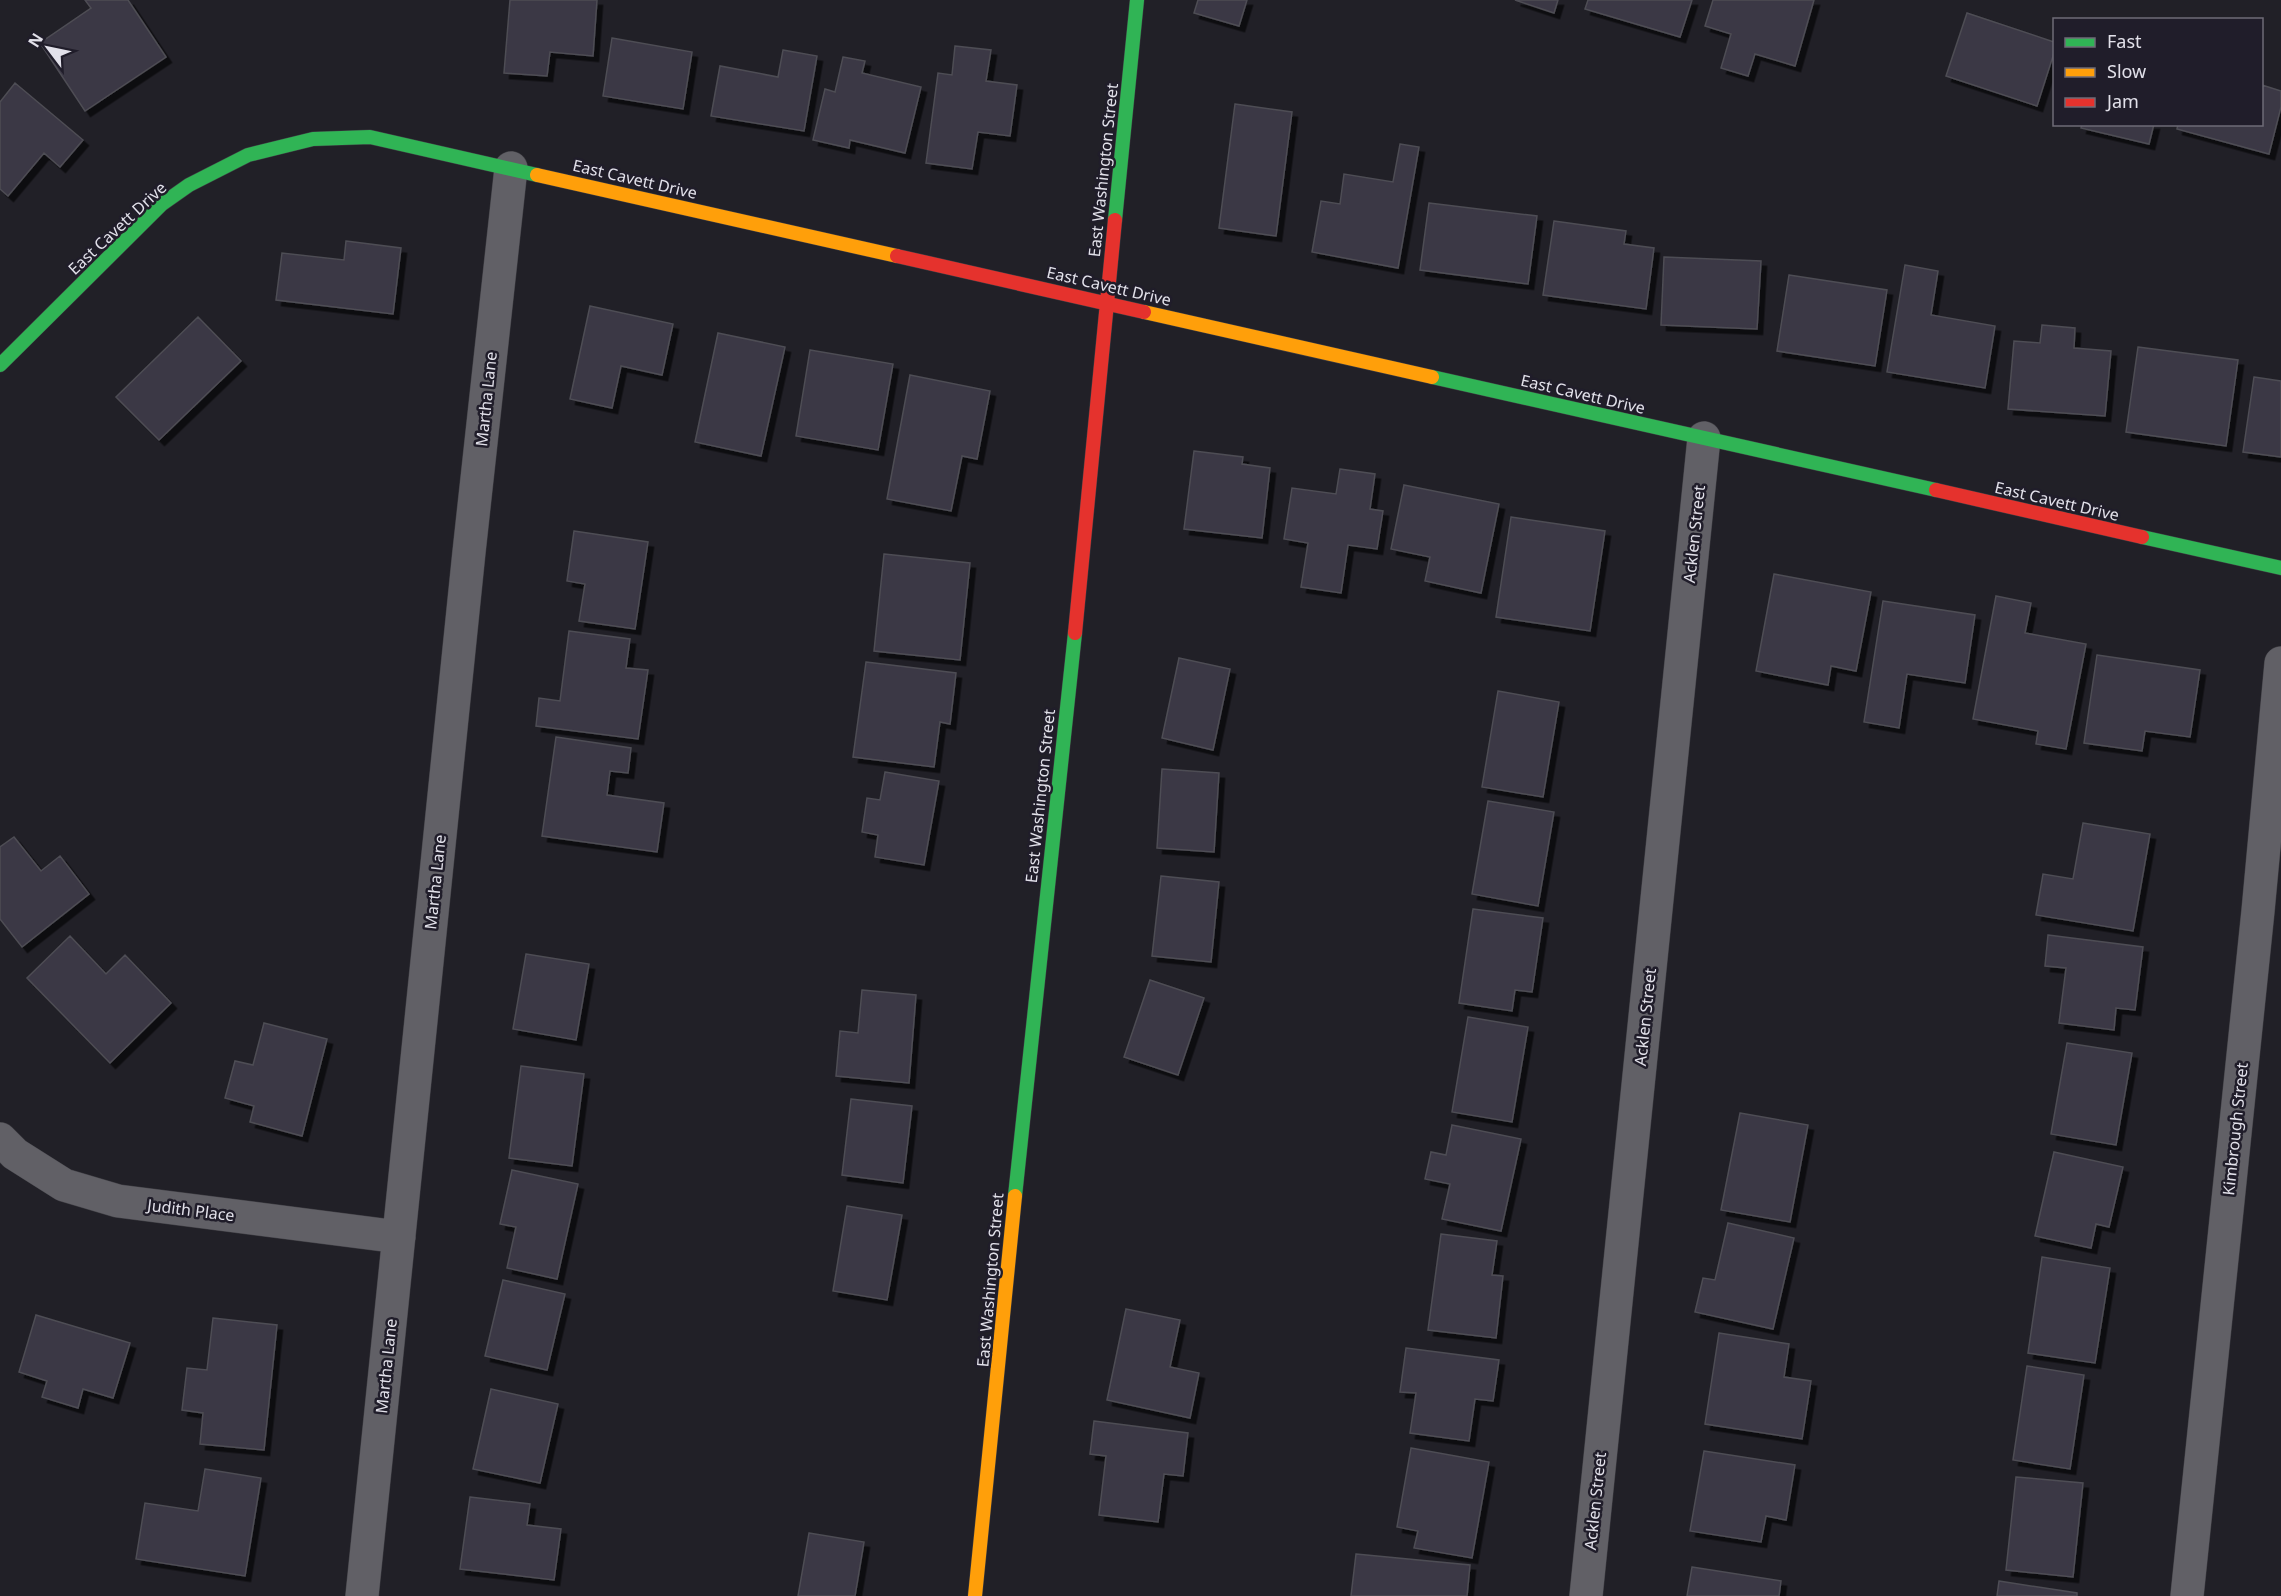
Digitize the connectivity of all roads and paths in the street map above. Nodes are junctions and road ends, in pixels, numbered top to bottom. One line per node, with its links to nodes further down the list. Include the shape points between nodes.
1 (1137, 0): 3 (street, East Washington Street)
2 (512, 168): 3 (street, East Cavett Drive); 4 (street, East Cavett Drive, via 370,137 313,139 248,155 189,185 162,204); 9 (street, Martha Lane)
3 (1106, 303): 5 (street, East Cavett Drive); 11 (street, East Washington Street)
4 (0, 365)
5 (1704, 438): 6 (street, East Cavett Drive); 12 (street, Acklen Street)
6 (2281, 568)
7 (2281, 663): 13 (street, Kimbrough Street)
8 (0, 1139): 9 (street, Judith Place, via 15,1154 64,1185 118,1201)
9 (399, 1237): 10 (street, Martha Lane)
10 (362, 1596)
11 (975, 1596)
12 (1586, 1596)
13 (2187, 1596)

